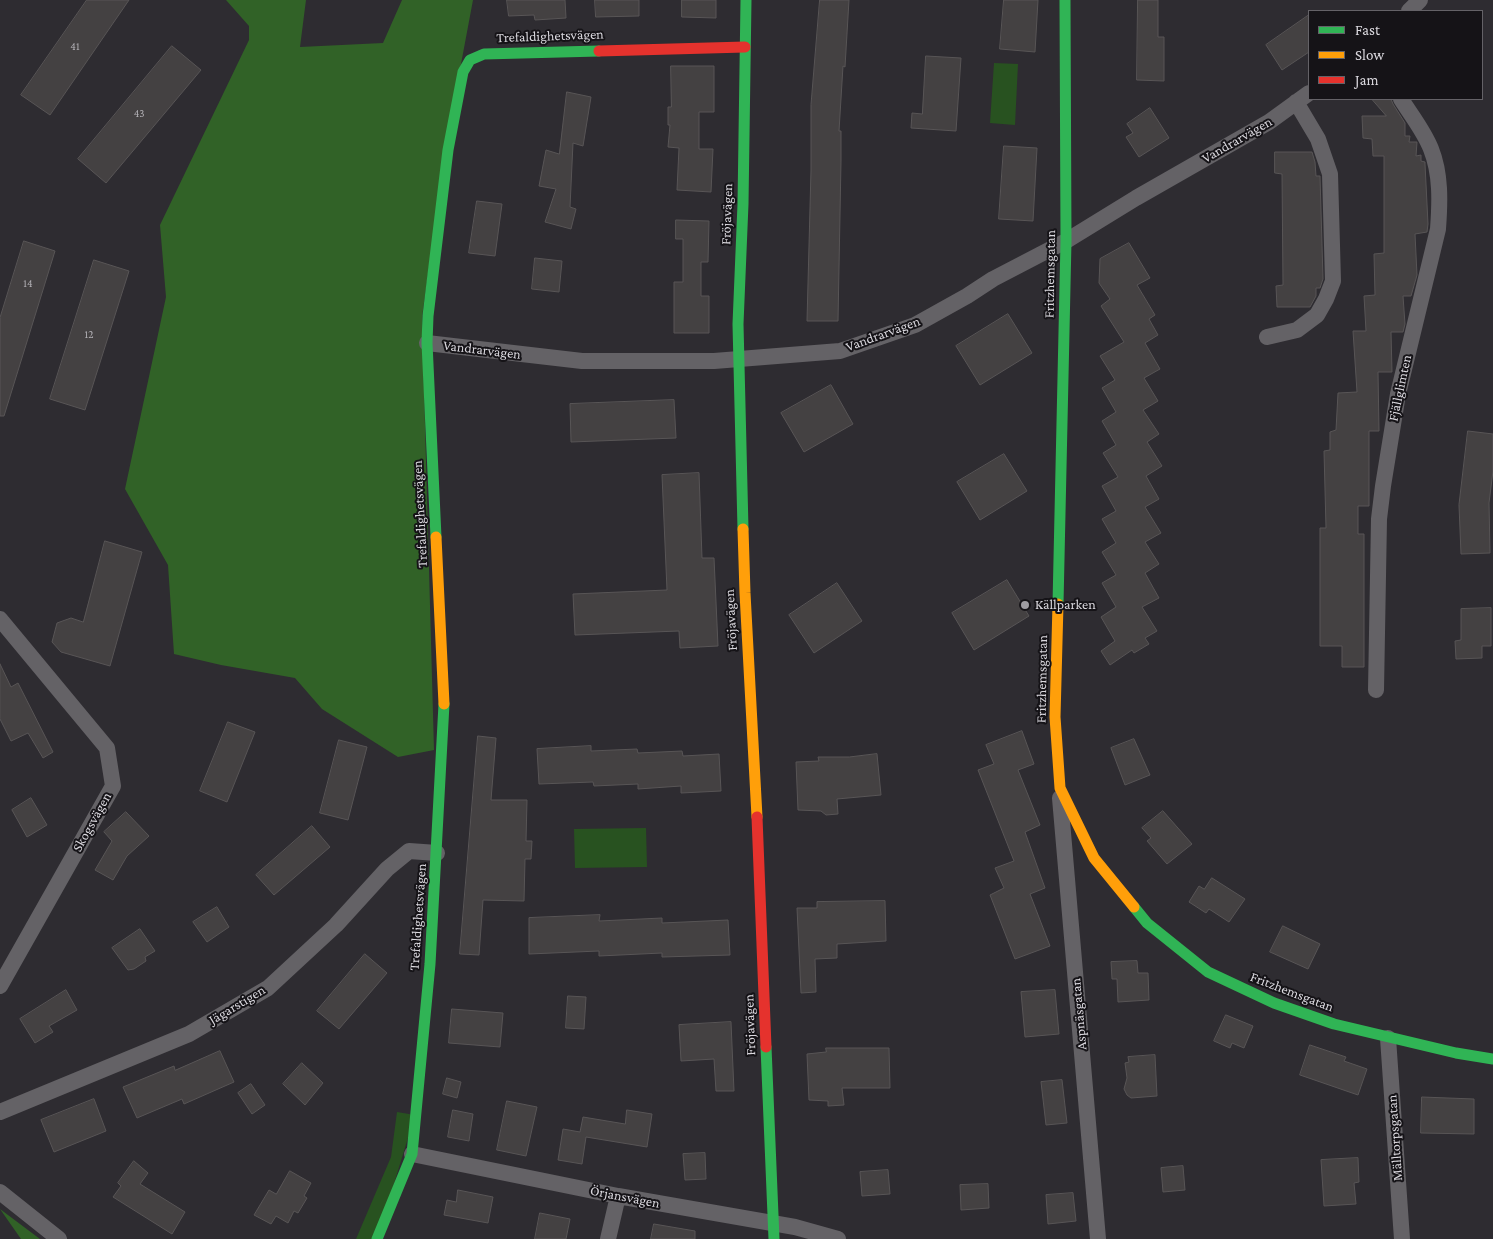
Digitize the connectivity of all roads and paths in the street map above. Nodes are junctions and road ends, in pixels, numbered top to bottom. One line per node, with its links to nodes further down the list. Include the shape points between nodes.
1 (746, 0): 5 (street, Fröjavägen)
2 (1065, 0): 8 (street, Fritzhemsgatan)
3 (1420, 0): 4 (street)
4 (1410, 10)
5 (745, 47): 10 (street, Trefaldighetsvägen, via 484,54 470,60 463,72 448,150); 11 (street, Fröjavägen)
6 (1303, 98): 8 (street, Vandrarvägen, via 1269,122); 9 (street, via 1330,174 1333,280 1317,315 1297,330)
7 (1402, 100): 13 (street, Fjällglimten, via 1431,148 1439,185 1440,209 1398,394 1383,486 1379,519)
8 (1066, 241): 11 (street, Vandrarvägen, via 914,325 840,350); 14 (street, Fritzhemsgatan, via 1055,718)
9 (1267, 338)
10 (427, 343): 11 (street, Vandrarvägen, via 582,361); 15 (street, Trefaldighetsvägen, via 444,700)
11 (739, 359): 23 (street, Fröjavägen, via 745,593)
12 (0, 619): 16 (street, Skogsvägen, via 107,748 112,786)
13 (1376, 690)
14 (1060, 788): 17 (street, Fritzhemsgatan, via 1094,858 1147,923 1208,972 1274,1003); 28 (street, Aspnäsgatan)
15 (437, 853): 19 (street, Jägarstigen, via 409,851 268,988 189,1034); 20 (street, Trefaldighetsvägen)
16 (0, 986)
17 (1388, 1038): 18 (street, Fritzhemsgatan); 29 (street, Mälltorpsgatan)
18 (1493, 1059)
19 (0, 1112)
20 (412, 1154): 22 (street, Örjansvägen); 25 (street, Trefaldighetsvägen)
21 (0, 1192): 24 (street)
22 (618, 1196): 23 (street, Örjansvägen); 26 (street)
23 (773, 1232): 27 (street, Örjansvägen, via 795,1228)
24 (59, 1239)
25 (377, 1239)
26 (608, 1239)
27 (838, 1239)
28 (1098, 1239)
29 (1402, 1239)

